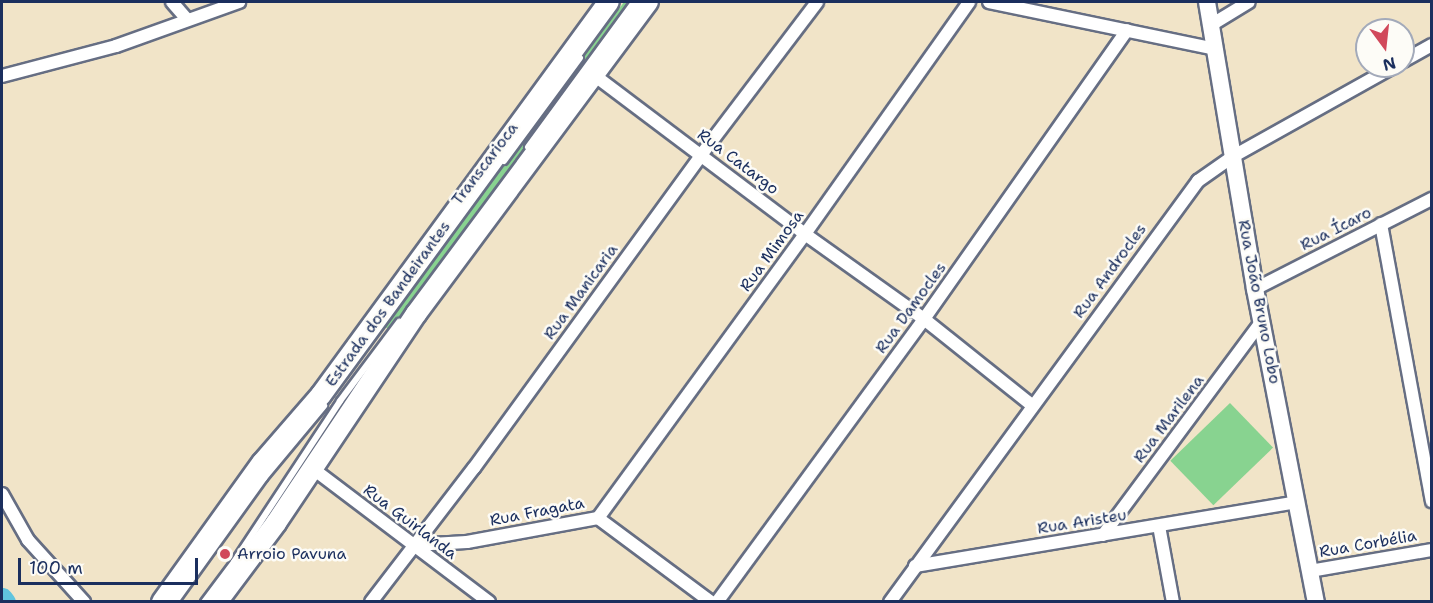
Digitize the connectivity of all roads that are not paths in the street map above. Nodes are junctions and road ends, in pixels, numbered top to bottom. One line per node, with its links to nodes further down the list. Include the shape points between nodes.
1 (172, 2): 11 (street)
2 (239, 2): 11 (street)
3 (634, 2): 21 (lane, Transcarioca)
4 (648, 2): 18 (main road, Estrada dos Bandeirantes)
5 (817, 2): 22 (street, Rua Manicaria)
6 (969, 2): 28 (street, Rua Mimosa)
7 (989, 2): 13 (street)
8 (1207, 2): 12 (street, Rua João Bruno Lobo)
9 (1250, 2): 12 (street)
10 (603, 4): 48 (main road, Estrada dos Bandeirantes, via 321,395 262,463)
11 (187, 19): 19 (street, via 116,46)
12 (1211, 25): 16 (street, Rua João Bruno Lobo)
13 (1127, 30): 16 (street); 32 (street, Rua Damocles)
14 (1431, 45): 17 (street)
15 (588, 47): 24 (lane, Transcarioca)
16 (1216, 49): 23 (street, Rua João Bruno Lobo)
17 (1415, 54)
18 (594, 75): 22 (street, Rua Catargo); 36 (main road, Estrada dos Bandeirantes, via 416,314)
19 (2, 76)
20 (1374, 78): 23 (street, Rua Androcles)
21 (527, 149)
22 (701, 154): 28 (street, Rua Catargo); 43 (street, Rua Manicaria, via 474,468)
23 (1232, 157): 30 (street, Rua João Bruno Lobo); 35 (street, Rua Androcles, via 1186,193)
24 (496, 171)
25 (489, 180): 29 (lane, Transcarioca)
26 (1431, 198): 27 (street, Rua Ícaro)
27 (1381, 224): 30 (street, Rua Ícaro); 38 (street)
28 (805, 234): 32 (street, Rua Catargo); 40 (street, Rua Mimosa)
29 (435, 254)
30 (1255, 289): 33 (street, Rua João Bruno Lobo)
31 (401, 319): 50 (lane, via 340,401)
32 (924, 319): 35 (street, Rua Catargo); 55 (street, Rua Damocles)
33 (1261, 322): 39 (street, Rua João Bruno Lobo); 42 (street, Rua Marilena)
34 (329, 399): 49 (lane, via 264,478)
35 (1033, 406): 45 (street, Rua Androcles)
36 (312, 468): 43 (street, Rua Guirlanda); 51 (main road, Estrada dos Bandeirantes)
37 (2, 494): 47 (street, via 28,540)
38 (1431, 501)
39 (1297, 502): 41 (street, Rua Aristeu); 46 (street, Rua João Bruno Lobo)
40 (598, 518): 43 (street, Rua Fragata, via 467,542); 54 (street, Rua Fragata)
41 (1160, 526): 42 (street, Rua Aristeu); 57 (street)
42 (1103, 535): 45 (street, Rua Aristeu)
43 (413, 545): 52 (street, Rua Manicaria); 53 (street, Rua Guirlanda)
44 (1431, 550): 46 (street, Rua Corbélia)
45 (915, 566): 56 (street)
46 (1310, 571): 58 (street, Rua João Bruno Lobo)
47 (84, 602)
48 (162, 602)
49 (176, 602)
50 (204, 602)
51 (217, 602)
52 (371, 602)
53 (489, 602)
54 (711, 602)
55 (717, 602)
56 (890, 602)
57 (1173, 602)
58 (1316, 602)

